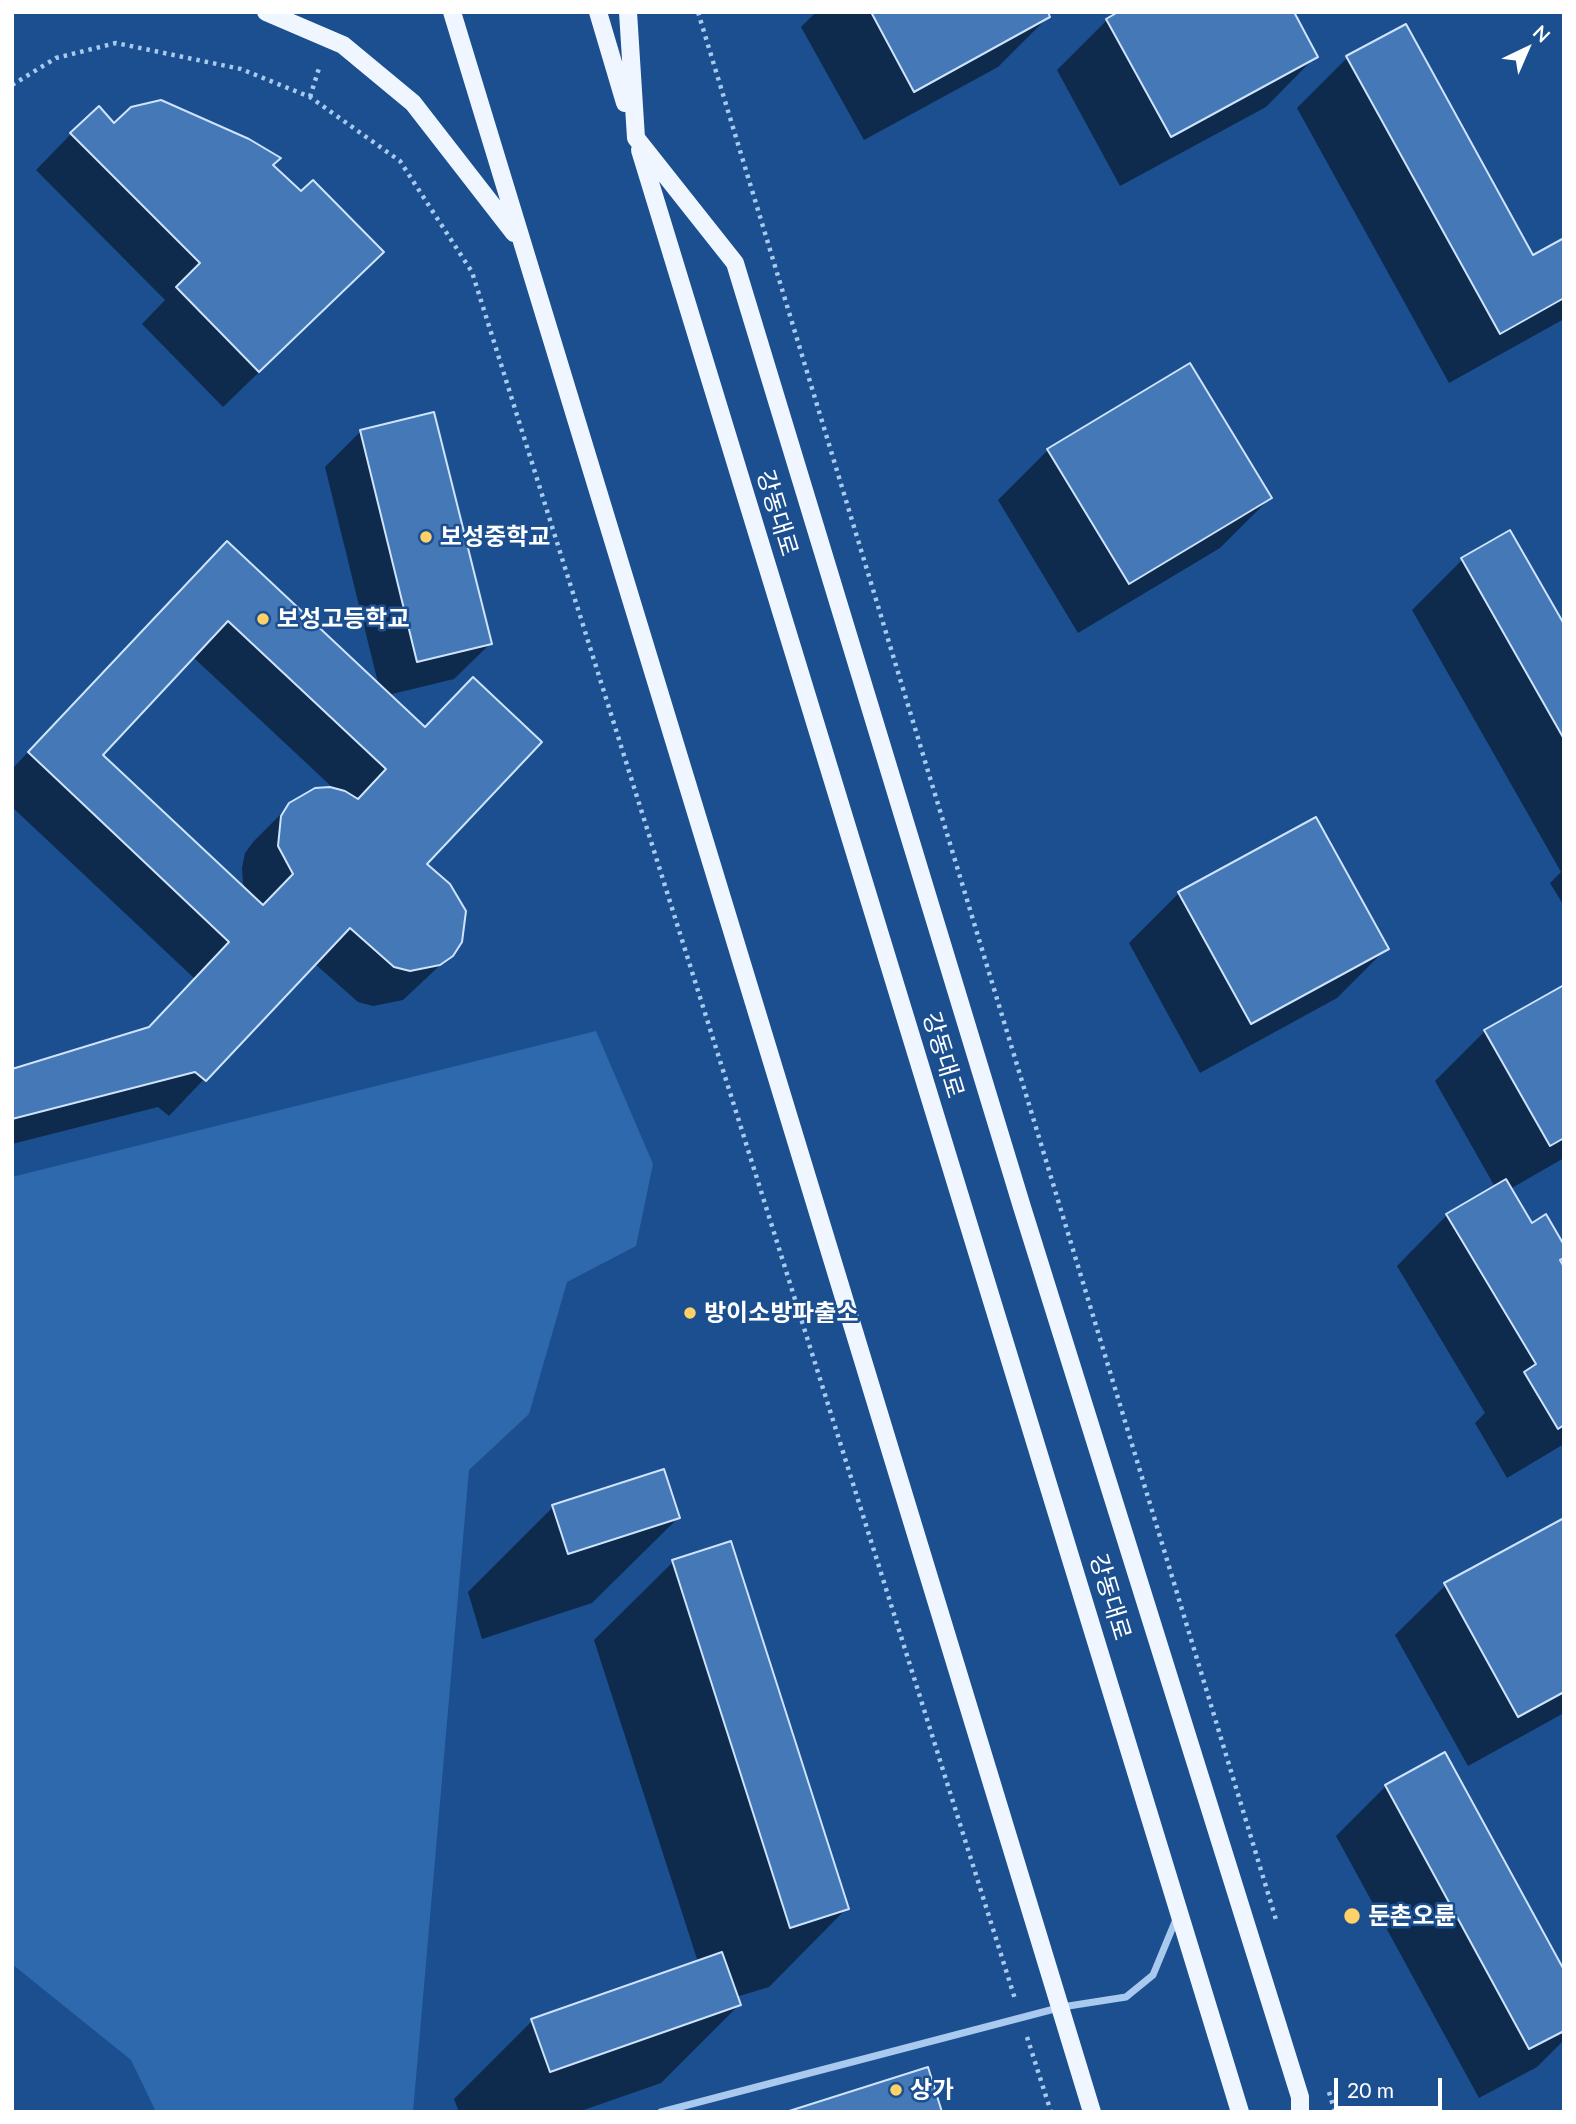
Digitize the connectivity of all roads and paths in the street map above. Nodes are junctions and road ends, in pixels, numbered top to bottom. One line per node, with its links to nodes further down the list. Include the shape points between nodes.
1 (266, 12): 8 (main road, via 343,46 413,103)
2 (452, 12): 8 (main road)
3 (598, 12): 7 (main road, 강동대로)
4 (628, 12): 7 (main road)
5 (698, 12): 10 (path)
6 (12, 85): 12 (path, via 56,58 116,43 241,69 310,97 401,162 472,272)
7 (636, 138): 9 (main road, 강동대로); 18 (main road, via 735,263 1022,1207 1300,2097)
8 (521, 242): 11 (main road)
9 (1180, 1909): 11 (street, via 1153,1975 1126,1997); 17 (main road, 강동대로)
10 (1278, 1926)
11 (1062, 2007): 12 (street); 16 (main road)
12 (1021, 2018): 14 (street); 15 (path)
13 (1326, 2085): 19 (path)
14 (661, 2112)
15 (1051, 2112)
16 (1092, 2112)
17 (1240, 2112)
18 (1300, 2112)
19 (1335, 2112)

